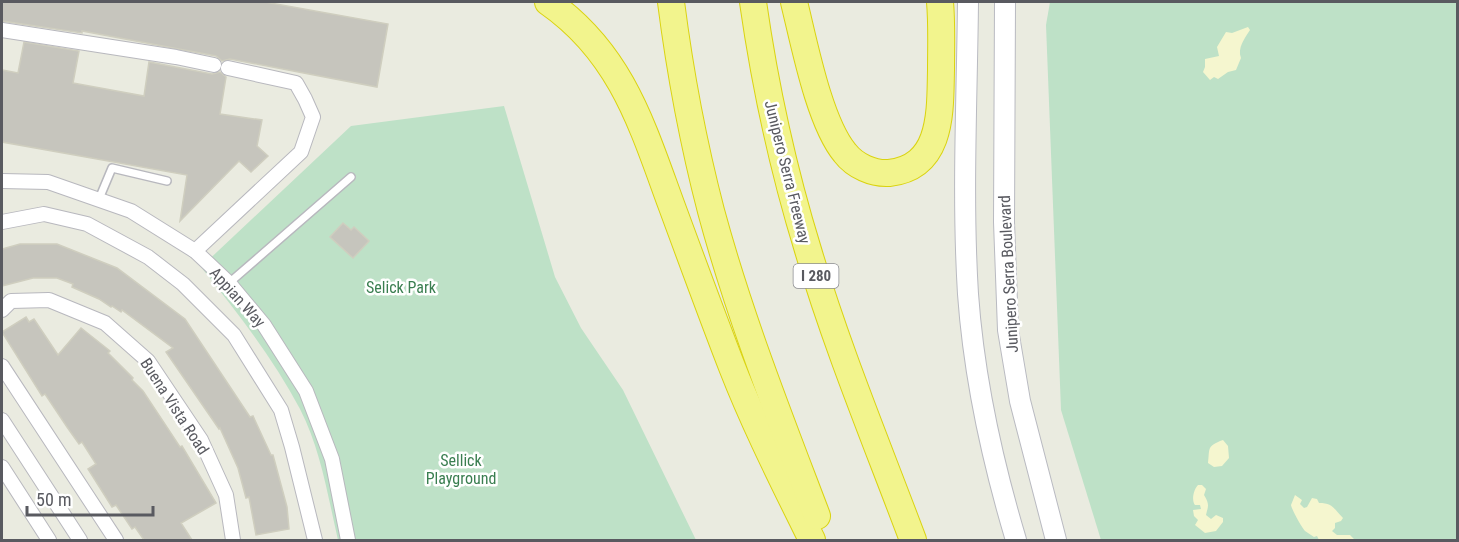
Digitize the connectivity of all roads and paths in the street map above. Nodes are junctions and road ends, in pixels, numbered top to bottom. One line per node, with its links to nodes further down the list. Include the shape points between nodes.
1 (548, 2): 30 (highway, via 572,19 599,47 627,94 733,369)
2 (671, 2): 31 (highway, via 690,121 721,246 755,351)
3 (753, 2): 32 (highway, Junipero Serra Freeway / I 280, via 772,111 800,226)
4 (794, 2): 5 (highway, via 818,93 839,144 856,163 880,173 913,165 935,138 940,97)
5 (940, 2)
6 (968, 2): 33 (main road, via 969,295 982,402)
7 (1005, 2): 10 (main road, Junipero Serra Boulevard)
8 (1010, 2): 10 (main road)
9 (2, 30): 11 (street)
10 (1005, 40): 34 (main road, Junipero Serra Boulevard, via 1008,330 1020,401)
11 (214, 65)
12 (228, 68): 18 (street, via 296,83 313,117 301,152)
13 (351, 177): 19 (lane)
14 (2, 181): 16 (street, Appian Way, via 48,182)
15 (167, 181): 16 (lane, via 112,168)
16 (99, 199): 18 (street, Appian Way, via 131,210)
17 (2, 222): 28 (street, Appian Way, via 44,214 87,224 148,257 183,284 234,335 280,410)
18 (195, 251): 19 (street, Appian Way)
19 (229, 283): 29 (street, Appian Way, via 264,325 306,391 332,459)
20 (2, 310): 27 (street, Buena Vista Road, via 12,301 49,300 105,323 148,361 201,440 226,495)
21 (2, 366): 26 (street)
22 (3, 426): 25 (street)
23 (2, 466): 24 (street)
24 (49, 540)
25 (80, 540)
26 (116, 540)
27 (233, 540)
28 (315, 540)
29 (348, 540)
30 (812, 540)
31 (826, 540)
32 (913, 540)
33 (1016, 540)
34 (1056, 540)

